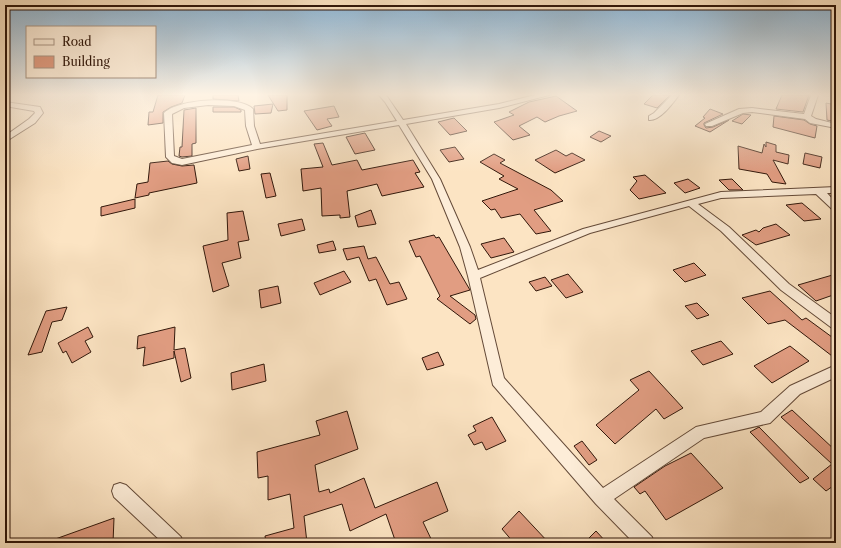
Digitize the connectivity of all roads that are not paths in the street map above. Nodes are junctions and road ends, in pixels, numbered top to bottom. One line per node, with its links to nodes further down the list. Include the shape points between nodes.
1 (32, 121): 10 (street)
2 (168, 121): 11 (street, via 170,157 175,162)
3 (250, 121): 11 (street)
4 (409, 121): 7 (street)
5 (718, 121): 8 (street)
6 (812, 121): 9 (street)
7 (400, 122): 11 (street); 16 (street, via 436,179 465,247)
8 (709, 124)
9 (836, 126)
10 (5, 140)
11 (257, 146)
12 (836, 190): 13 (street)
13 (819, 191): 14 (street, via 721,195); 15 (street)
14 (691, 203): 16 (street, via 587,231); 17 (street, via 725,229 785,287)
15 (836, 208)
16 (474, 276): 20 (street, via 498,381)
17 (836, 325)
18 (836, 371): 20 (street, via 795,390 765,418 701,432)
19 (120, 491): 21 (street)
20 (602, 498): 22 (street)
21 (175, 543)
22 (646, 543)

